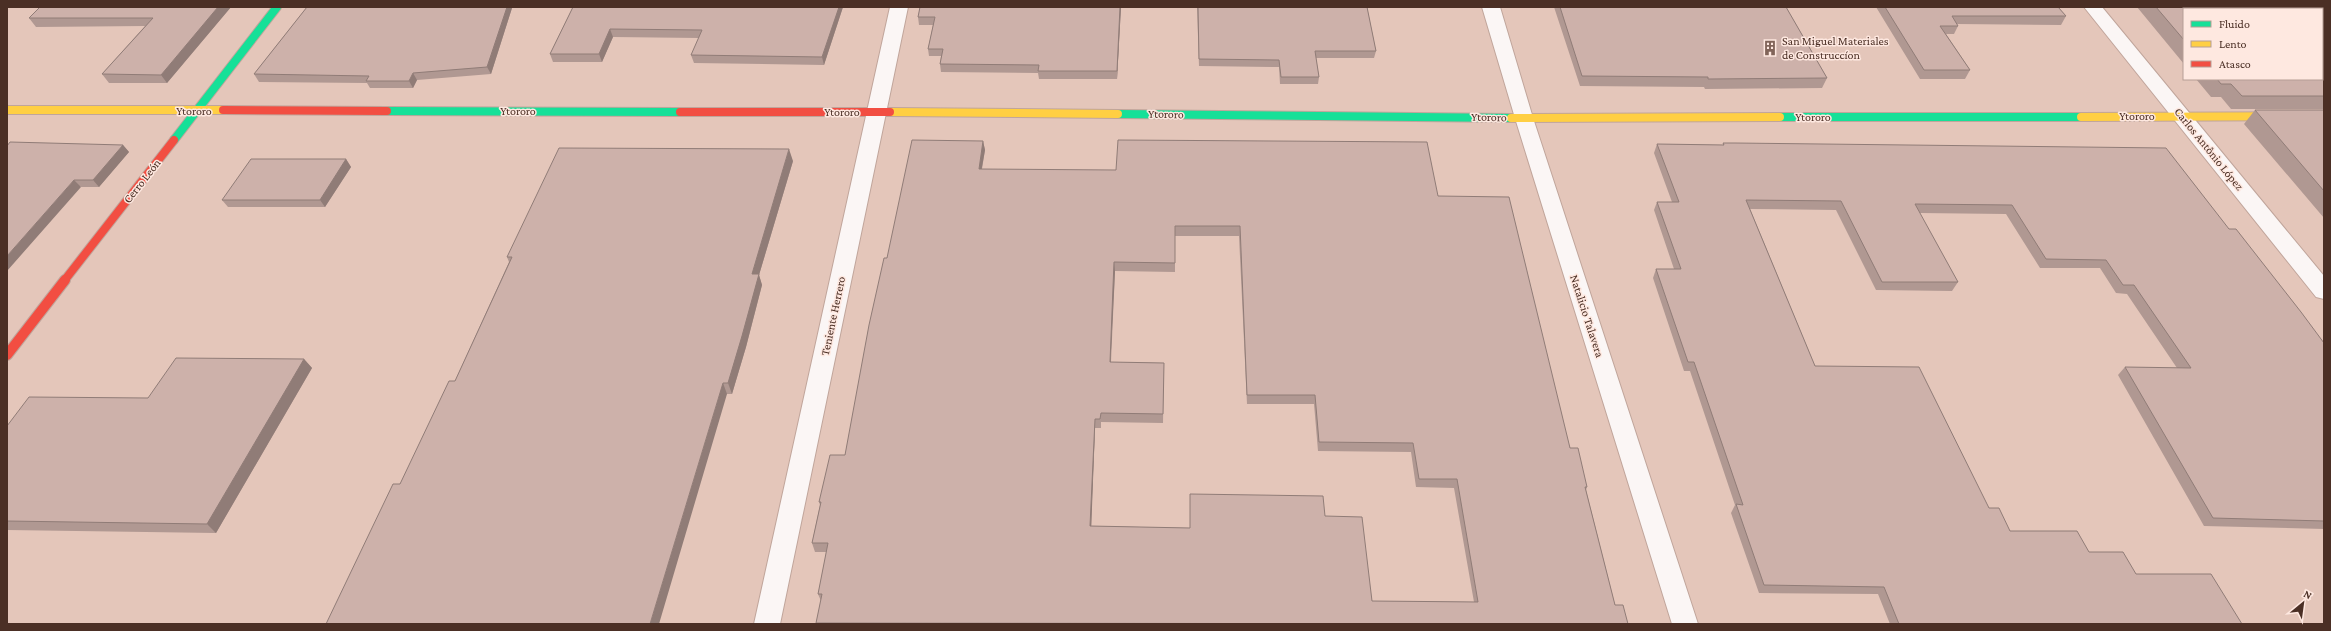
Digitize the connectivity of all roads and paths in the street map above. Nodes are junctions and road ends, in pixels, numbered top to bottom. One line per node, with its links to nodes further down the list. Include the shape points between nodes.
1 (277, 7): 6 (street, Cerro León)
2 (899, 7): 7 (street, Teniente Herrero)
3 (1491, 7): 10 (street, Natalicio Talavera)
4 (2093, 7): 8 (street, Carlos Antônio López)
5 (7, 110): 6 (street, Ytororo)
6 (196, 110): 7 (street, Ytororo); 12 (street, Cerro León)
7 (877, 112): 10 (street, Ytororo); 13 (street, Teniente Herrero)
8 (2181, 116): 9 (street, Ytororo); 10 (street, Ytororo); 11 (street, Carlos Antônio López)
9 (2324, 116)
10 (1524, 118): 14 (street, Natalicio Talavera)
11 (2324, 292)
12 (7, 355)
13 (767, 624)
14 (1685, 624)

